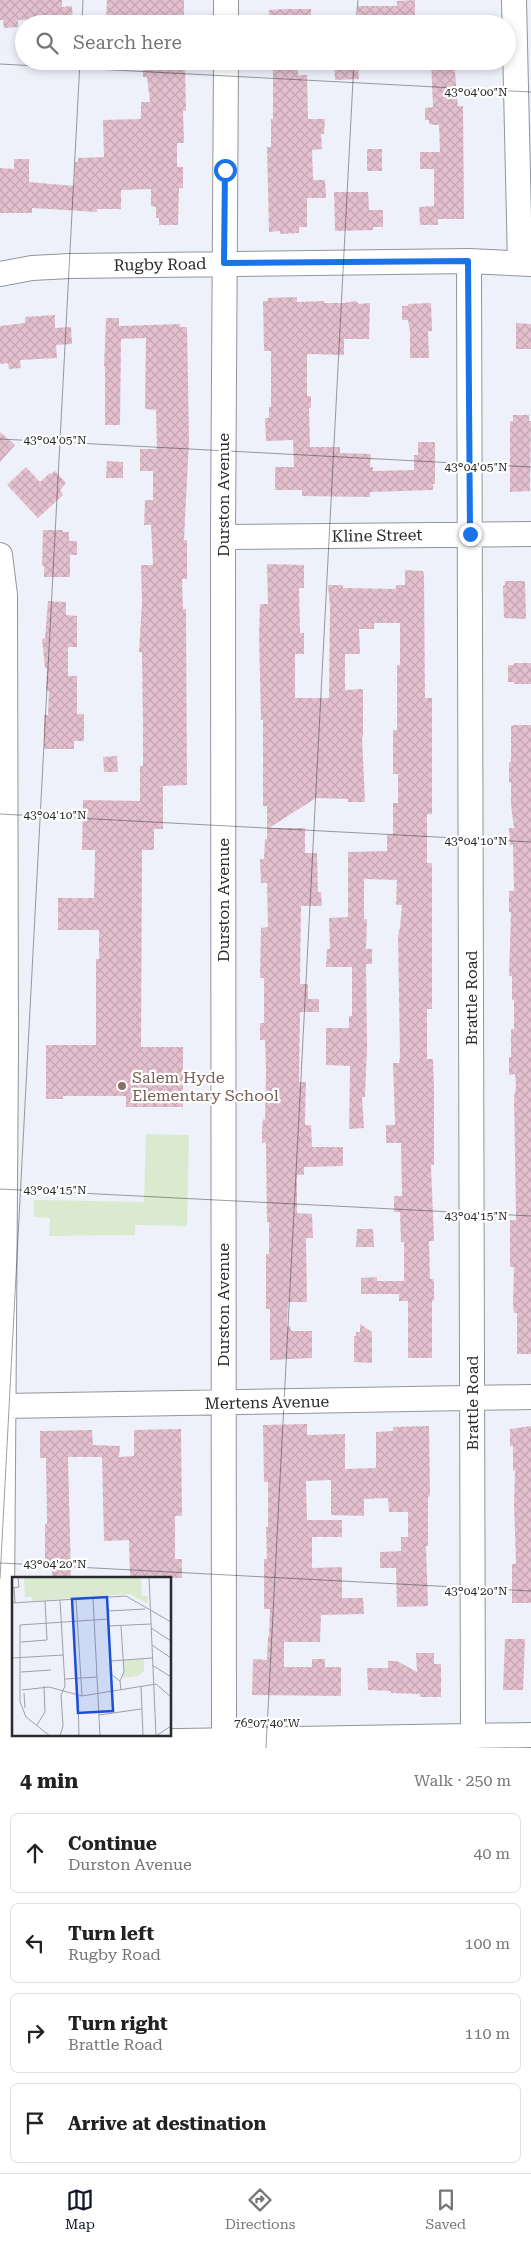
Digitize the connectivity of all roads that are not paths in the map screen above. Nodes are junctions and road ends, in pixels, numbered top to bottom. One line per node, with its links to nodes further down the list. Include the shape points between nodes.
1 (226, 0): 3 (street)
2 (514, 0): 4 (street)
3 (226, 15)
4 (515, 15)
5 (516, 48): 9 (street)
6 (226, 70): 8 (street, Durston Avenue)
7 (468, 261): 8 (street, Rugby Road); 9 (street, Rugby Road); 11 (street, Brattle Road)
8 (224, 263): 10 (street, Rugby Road, via 70,266); 13 (street, Durston Avenue)
9 (525, 264)
10 (0, 274)
11 (470, 534): 12 (street, Kline Street); 13 (street, Kline Street); 18 (street, Brattle Road)
12 (531, 534)
13 (223, 537): 19 (street, Durston Avenue)
14 (0, 555): 15 (street, via 5,595)
15 (2, 771): 16 (street, via 6,1058)
16 (2, 1299): 20 (street)
17 (531, 1397): 18 (street, Mertens Avenue)
18 (472, 1399): 19 (street, Mertens Avenue); 23 (street, Brattle Road)
19 (223, 1402): 20 (street, Mertens Avenue); 24 (street, Durston Avenue)
20 (3, 1406): 21 (street)
21 (1, 1535): 25 (street)
22 (531, 1735): 23 (street)
23 (473, 1736): 24 (street)
24 (224, 1740): 25 (street)
25 (1, 1744)

